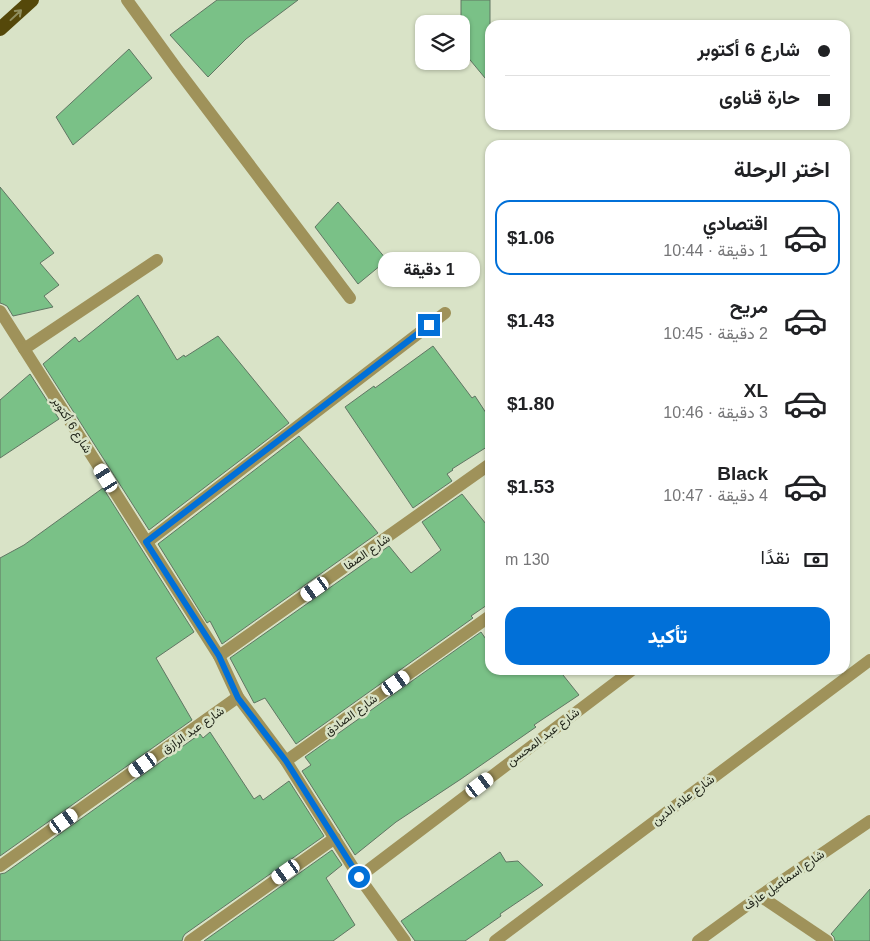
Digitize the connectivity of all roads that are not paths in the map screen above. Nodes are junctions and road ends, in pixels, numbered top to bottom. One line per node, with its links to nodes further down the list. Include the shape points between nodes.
1 (32, 0): 3 (highway, one-way to 1)
2 (127, 0): 5 (street)
3 (0, 29)
4 (157, 260): 8 (street)
5 (350, 298)
6 (0, 311): 8 (street, شارع 6 أكتوبر)
7 (445, 313): 10 (street)
8 (24, 349): 10 (street, شارع 6 أكتوبر)
9 (485, 468): 12 (street, شارع الصفا)
10 (146, 542): 12 (street, شارع 6 أكتوبر)
11 (485, 620): 16 (street, شارع الصادق)
12 (219, 656): 15 (street, شارع 6 أكتوبر)
13 (870, 660): 24 (street, شارع علاء الدين)
14 (625, 675): 20 (street, شارع عبد المحسن)
15 (238, 698): 16 (street, شارع 6 أكتوبر); 19 (street, شارع عبد الرازق)
16 (286, 761): 18 (street, شارع 6 أكتوبر)
17 (870, 821): 21 (street, شارع اسماعيل عارف)
18 (334, 838): 20 (street, شارع 6 أكتوبر); 23 (street)
19 (0, 866)
20 (359, 877): 22 (street, شارع 6 أكتوبر)
21 (760, 896): 25 (street, شارع اسماعيل عارف); 26 (street)
22 (398, 939)
23 (190, 941)
24 (496, 941)
25 (698, 941)
26 (827, 941)

